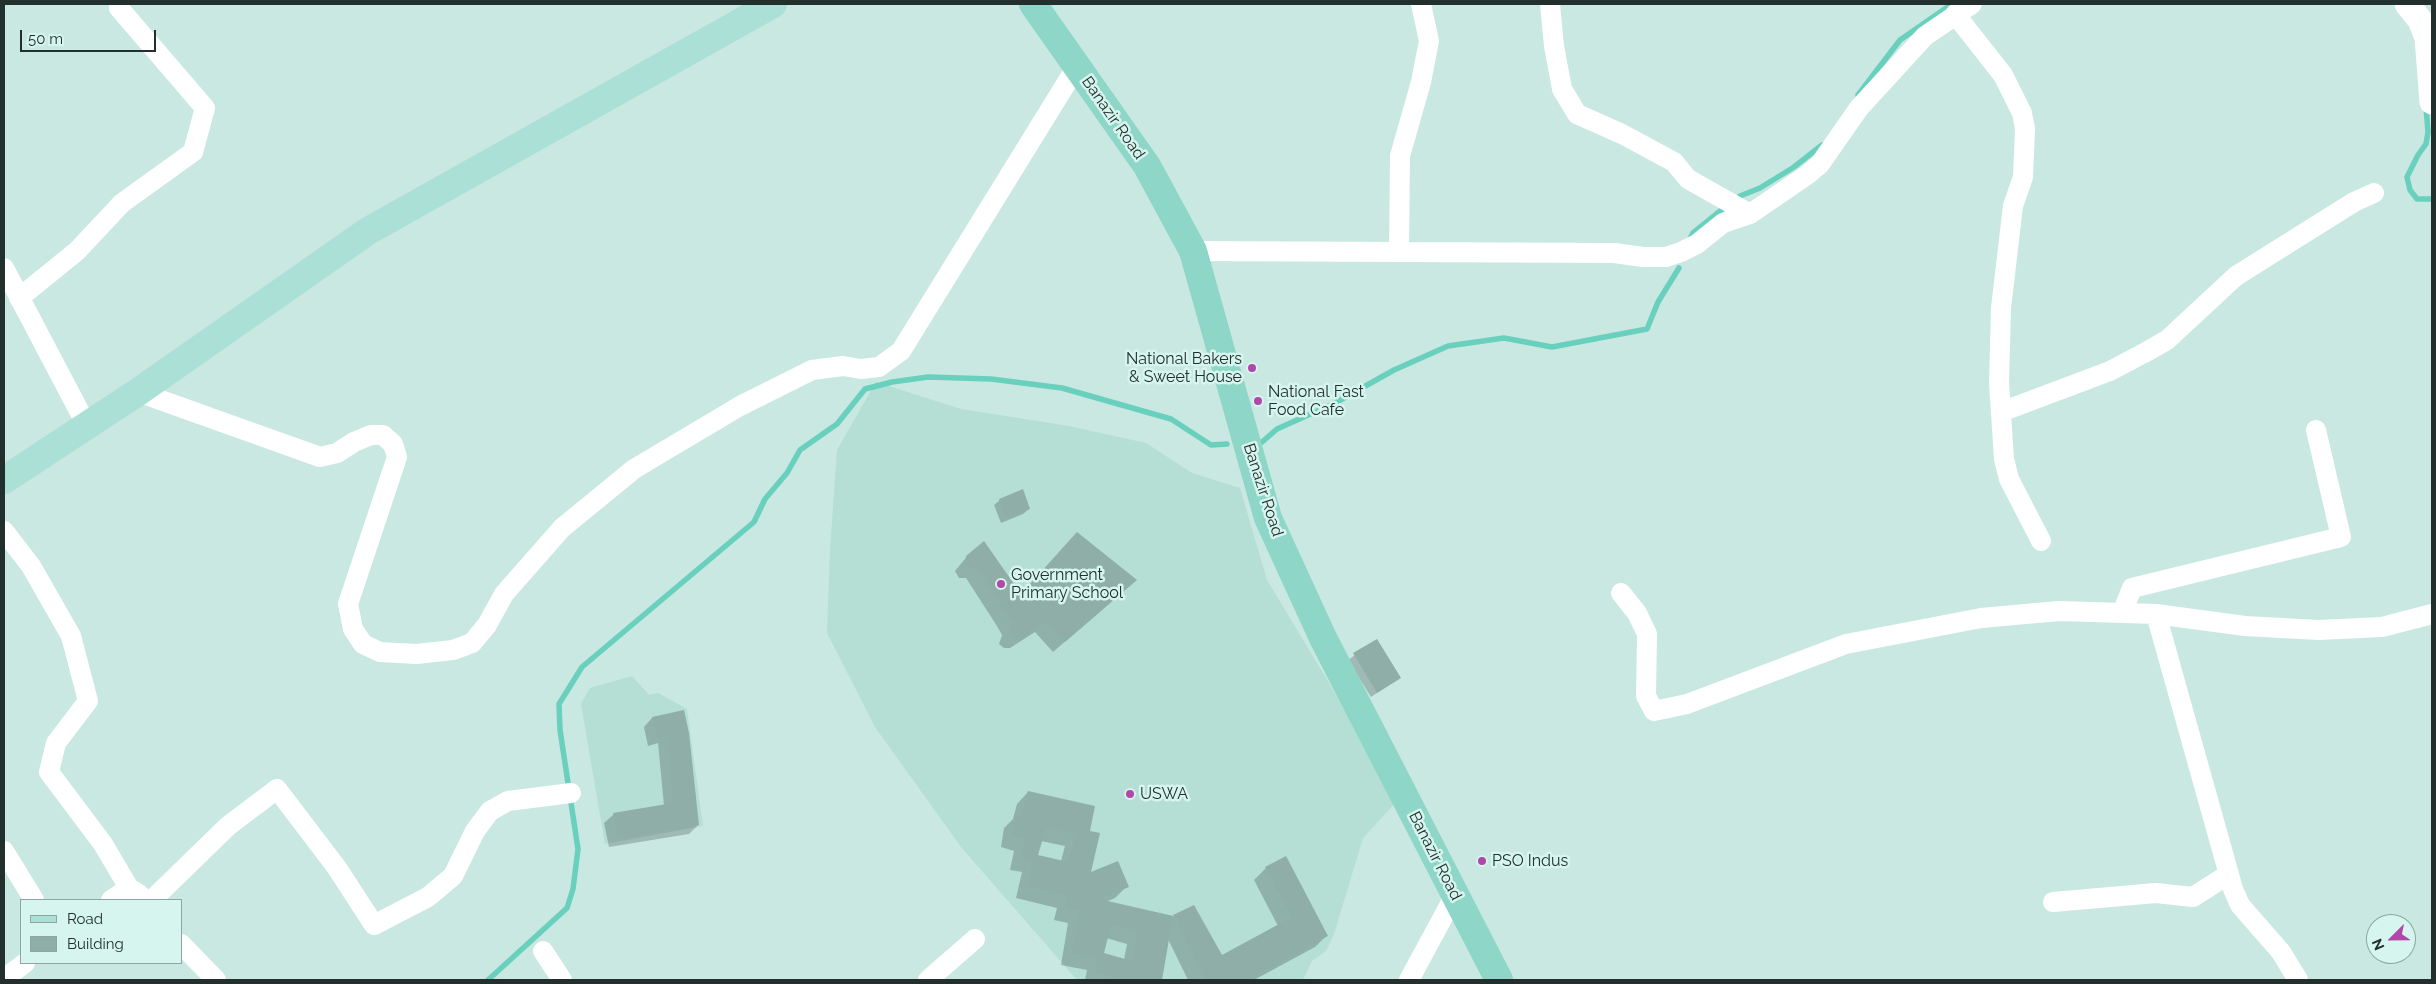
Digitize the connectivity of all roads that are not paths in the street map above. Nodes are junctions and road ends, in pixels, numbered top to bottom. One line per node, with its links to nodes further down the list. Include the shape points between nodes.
1 (120, 4): 16 (street, via 119,8 205,108 193,152 122,204 77,251)
2 (773, 4): 17 (main road, via 368,231)
3 (1033, 4): 9 (highway, Banazir Road)
4 (1421, 4): 14 (street, via 1429,41 1400,156)
5 (1550, 4): 12 (street, via 1562,89 1577,114 1674,162 1688,180)
6 (1972, 4): 8 (street)
7 (2407, 4): 10 (street, via 2420,20 2427,38)
8 (1955, 14): 12 (street, via 1925,36 1891,72 1859,108 1820,164); 18 (street, via 2003,75 2022,113 2025,129 2024,177 2013,206 2001,308 1998,383)
9 (1077, 66): 13 (highway, Banazir Road, via 1147,166); 17 (street, via 901,351 879,367 843,366 812,370 740,406 634,469 562,528 504,594 472,644 453,650 416,654 380,652 363,644 353,629 348,604 397,457 393,444 382,435 371,434 337,454 320,457)
10 (2432, 102)
11 (2374, 193): 18 (street, via 2354,202 2236,276 2167,340 2110,371)
12 (1750, 214): 14 (street, via 1723,223 1696,244 1666,257 1614,253)
13 (1193, 251): 14 (street); 32 (highway, Banazir Road, via 1268,518 1323,638)
14 (1399, 252)
15 (4, 268): 16 (street)
16 (19, 298): 19 (street)
17 (138, 392): 19 (main road)
18 (2001, 412): 23 (street, via 2004,459 2009,479)
19 (87, 426): 21 (main road)
20 (2316, 430): 25 (street, via 2340,537 2132,588)
21 (4, 480)
22 (4, 531): 31 (street, via 31,566 71,636 88,701 56,743 48,772 103,844)
23 (2040, 541)
24 (1621, 593): 25 (street, via 1647,634 1646,696 1654,711 1687,704 1846,644 1920,628 1980,618 2059,611)
25 (2122, 613): 26 (street)
26 (2156, 614): 27 (street, via 2245,626 2318,630 2382,627); 30 (street)
27 (2432, 614)
28 (571, 793): 36 (street, via 508,800 490,811 475,832 453,876 428,897 374,925 337,868 277,789 228,826)
29 (4, 851): 33 (street)
30 (2229, 874): 37 (street, via 2192,897 2156,893); 48 (street, via 2240,905 2281,952)
31 (130, 888): 34 (street); 35 (street)
32 (1456, 895): 46 (street); 47 (highway, Banazir Road)
33 (33, 899)
34 (113, 899)
35 (146, 899)
36 (153, 899)
37 (2053, 902)
38 (975, 939): 45 (street)
39 (182, 945): 43 (street)
40 (543, 951): 44 (street)
41 (24, 964): 42 (street)
42 (4, 978)
43 (216, 980)
44 (562, 980)
45 (928, 980)
46 (1409, 980)
47 (1498, 980)
48 (2298, 980)

